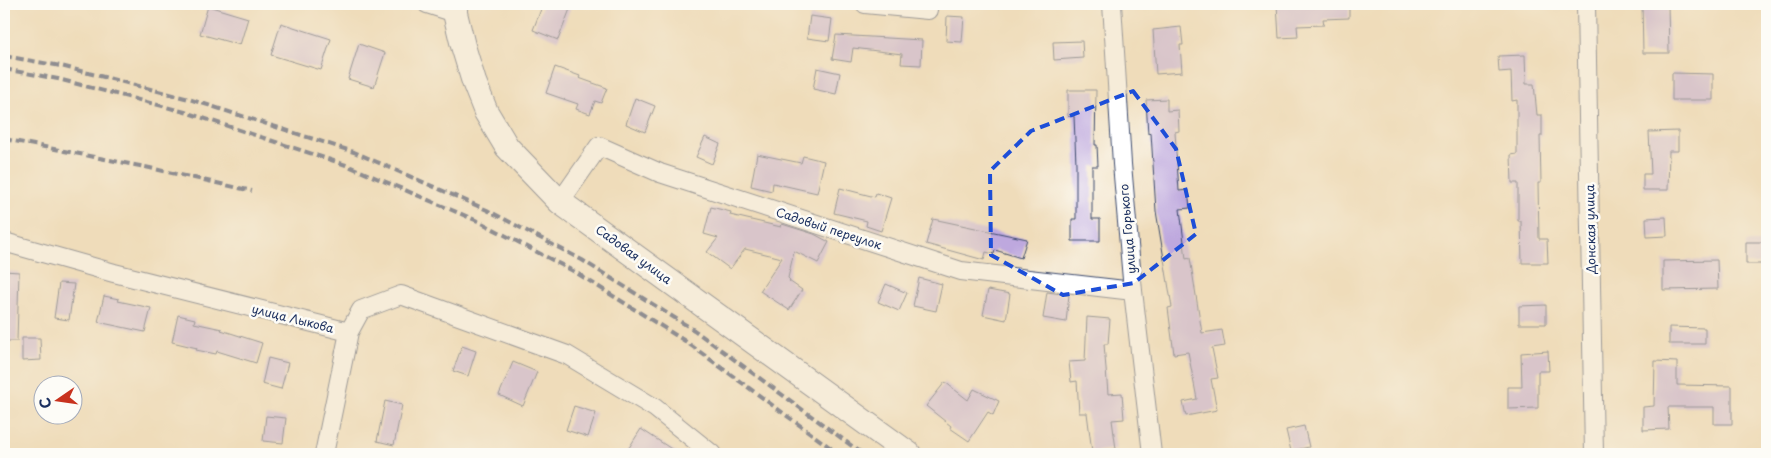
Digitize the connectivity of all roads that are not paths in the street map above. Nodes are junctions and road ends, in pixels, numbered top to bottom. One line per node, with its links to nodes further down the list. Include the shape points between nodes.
1 (428, 4): 5 (street, Садовая улица)
2 (865, 4): 6 (street)
3 (1112, 4): 9 (street, улица Горького)
4 (1586, 4): 15 (street, Донская улица)
5 (455, 8): 7 (street, Садовая улица, via 471,73 486,112 507,147)
6 (928, 10)
7 (560, 202): 9 (street, Садовый переулок, via 599,146 660,173 961,271); 13 (street, Садовая улица)
8 (4, 242): 10 (street, улица Лыкова)
9 (1133, 291): 14 (street, улица Горького)
10 (349, 332): 11 (street); 12 (street, улица Лыкова, via 361,310 401,295 567,355 655,408)
11 (324, 454)
12 (712, 454)
13 (909, 454)
14 (1152, 454)
15 (1594, 454)

